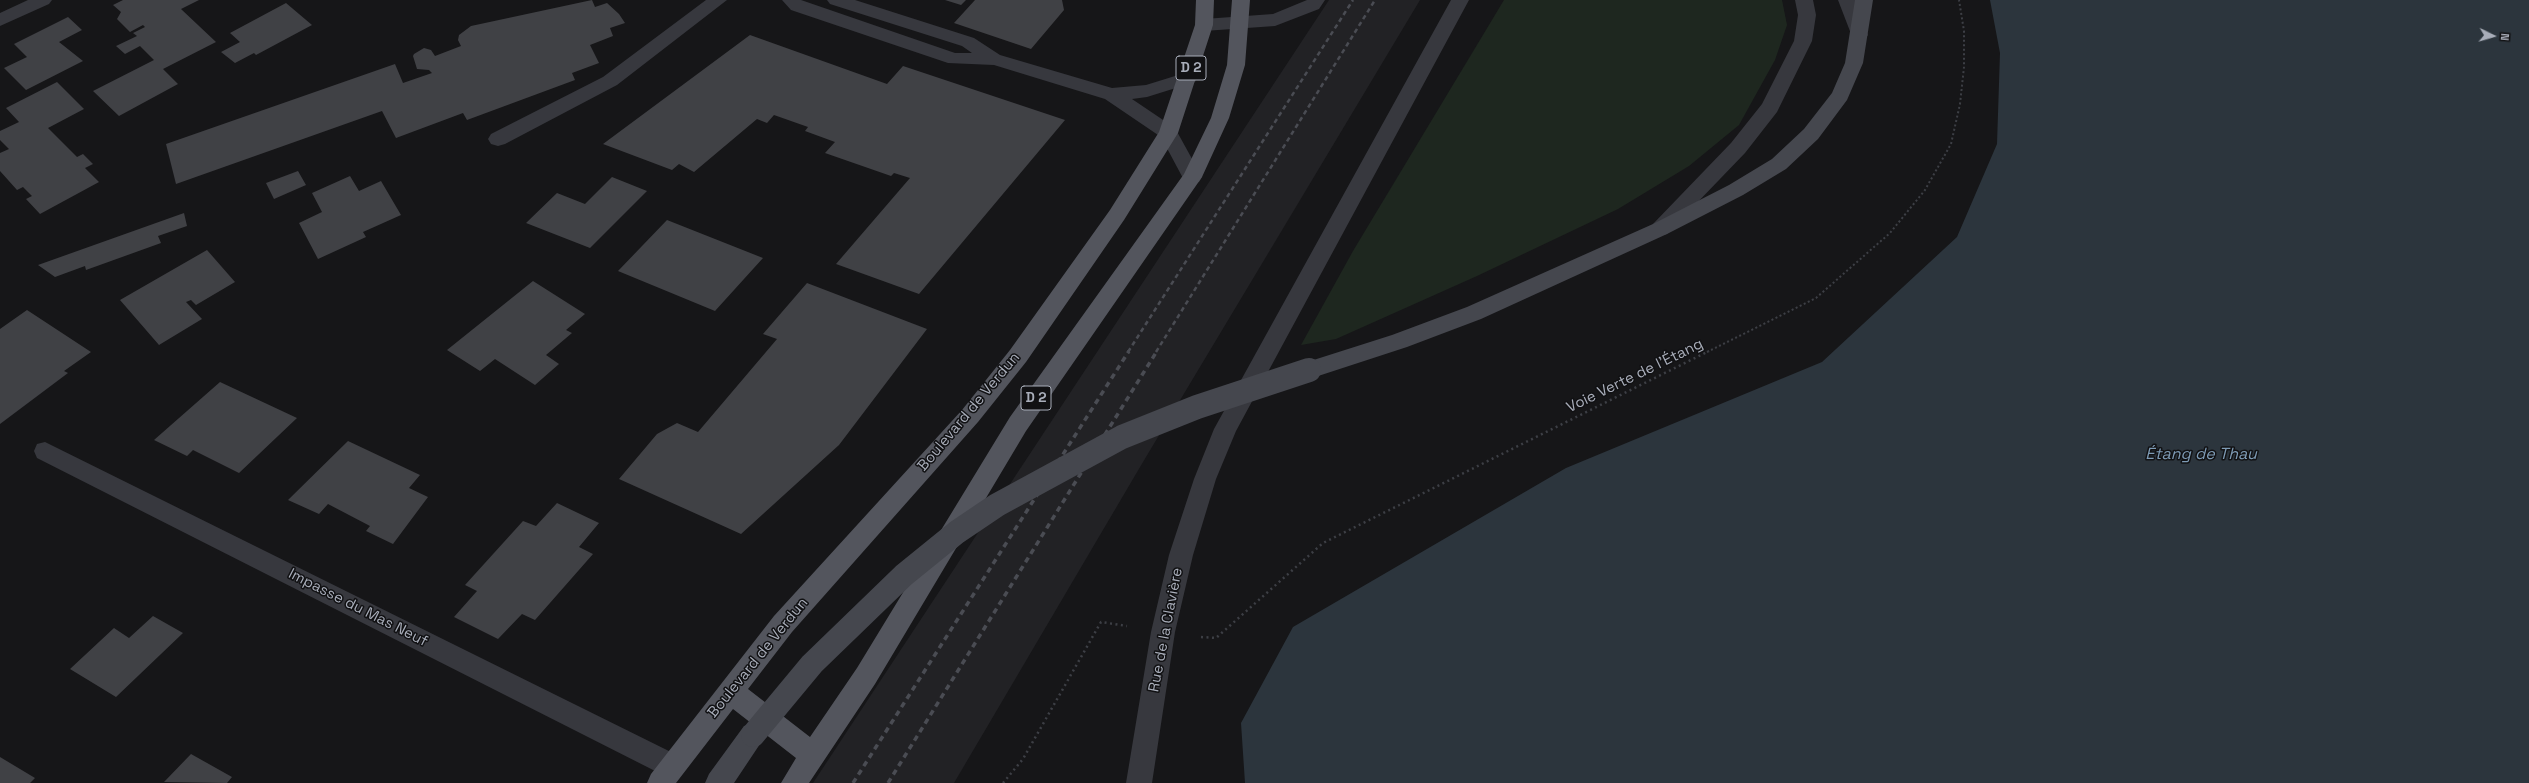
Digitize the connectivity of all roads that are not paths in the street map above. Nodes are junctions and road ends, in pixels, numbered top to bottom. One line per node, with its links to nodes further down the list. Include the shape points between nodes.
1 (43, 0): 13 (street)
2 (718, 0): 22 (street, via 610,81)
3 (791, 0): 18 (street, via 797,6 954,59)
4 (836, 0): 18 (street, via 968,42)
5 (1206, 0): 15 (main road, Boulevard de Verdun / D 2)
6 (1241, 0): 14 (main road, D 2)
7 (1316, 0): 14 (street, via 1313,6 1275,20)
8 (1460, 0): 16 (street, Rue de la Clavière)
9 (1475, 0): 16 (street)
10 (1804, 0): 24 (street, via 1807,15 1803,41 1770,107 1738,148)
11 (1847, 0): 17 (street)
12 (1864, 0): 17 (street)
13 (0, 20)
14 (1240, 23): 15 (street); 23 (main road, D 2, via 1236,65 1220,118)
15 (1204, 25): 19 (main road, Boulevard de Verdun / D 2)
16 (1442, 32): 31 (street, Rue de la Clavière, via 1225,430 1205,479 1181,554 1163,632)
17 (1859, 36): 24 (street, via 1854,63 1840,95 1811,134 1779,164 1736,190)
18 (994, 59): 20 (street)
19 (1188, 78): 20 (street, via 1147,91); 21 (main road, Boulevard de Verdun / D 2)
20 (1112, 94): 21 (street)
21 (1168, 133): 23 (street); 26 (main road, Boulevard de Verdun / D 2, via 1117,215 1018,356 970,416 783,624)
22 (498, 139)
23 (1192, 176): 27 (main road, D 2, via 1018,424 866,676)
24 (1660, 229): 29 (street, bridge, via 1474,312 1399,341 1197,407 1122,436 997,505 957,532 904,575 812,664 753,735)
25 (45, 451): 28 (street, Impasse du Mas Neuf)
26 (730, 691): 27 (main road); 28 (main road, Boulevard de Verdun / D 2)
27 (813, 755): 30 (main road, D 2)
28 (666, 774)
29 (718, 783)
30 (794, 783)
31 (1139, 783)

